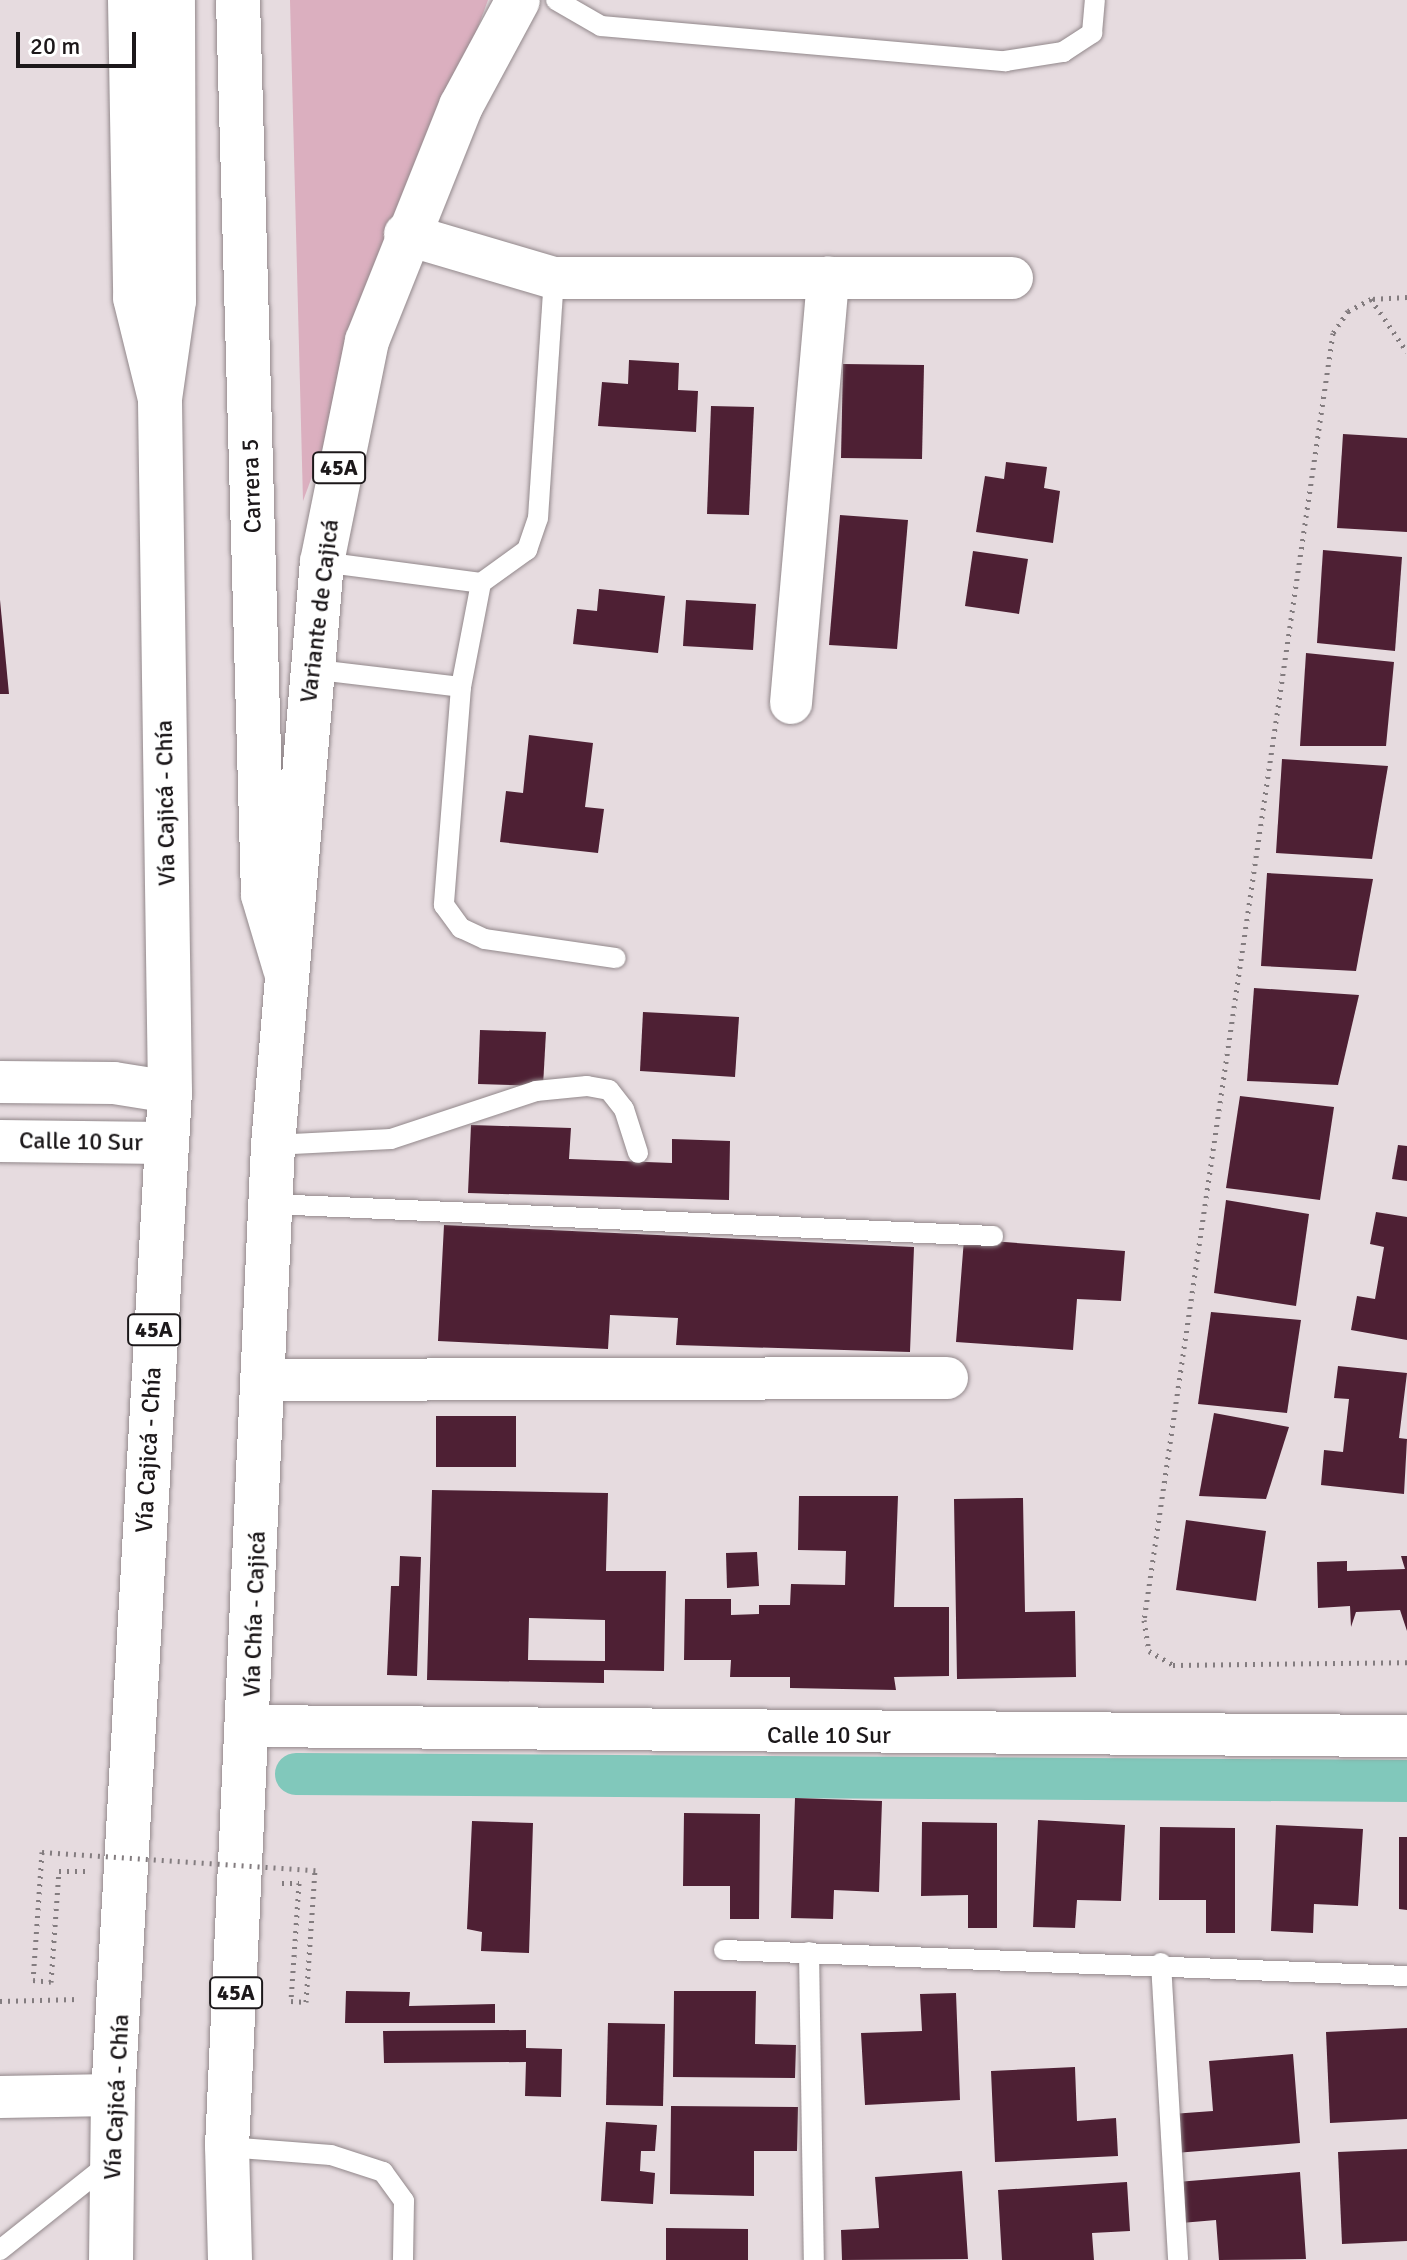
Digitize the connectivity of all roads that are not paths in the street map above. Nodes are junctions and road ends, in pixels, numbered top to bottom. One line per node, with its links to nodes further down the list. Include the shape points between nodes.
1 (130, 0): 11 (main road, 45A, via 135,298)
2 (173, 0): 11 (main road, 45A, via 174,301)
3 (238, 0): 18 (main road, Carrera 5 / 45A, via 263,895)
4 (518, 0): 7 (main road, Variante de Cajicá / 45A)
5 (556, 0): 6 (lane, via 601,26 1005,61 1063,52 1092,33)
6 (1095, 0)
7 (405, 234): 8 (street); 12 (main road, Variante de Cajicá / 45A, via 367,341)
8 (554, 278): 9 (street); 13 (lane, via 534,537)
9 (828, 278): 10 (street); 16 (street)
10 (1012, 278)
11 (160, 399): 20 (main road, Vía Cajicá - Chía / 45A)
12 (322, 562): 13 (lane); 14 (main road, Variante de Cajicá / 45A)
13 (481, 583): 15 (lane)
14 (310, 669): 15 (lane); 18 (main road, Variante de Cajicá / 45A, via 297,898)
15 (461, 687): 17 (lane, via 444,905 461,928 485,939)
16 (791, 703)
17 (616, 958)
18 (285, 969): 23 (main road, Vía Chía - Cajicá / 45A)
19 (0, 1082): 20 (street, via 114,1083)
20 (170, 1092): 22 (main road, Vía Cajicá - Chía / 45A)
21 (0, 1141): 22 (street, Calle 10 Sur)
22 (163, 1143): 35 (main road, Vía Cajicá - Chía / 45A, via 123,1997)
23 (273, 1145): 24 (lane, via 391,1139 536,1091 587,1086 617,1100); 25 (main road, Vía Chía - Cajicá / 45A)
24 (638, 1153)
25 (271, 1204): 26 (lane); 28 (main road, Vía Chía - Cajicá / 45A)
26 (993, 1236)
27 (947, 1378): 28 (street)
28 (264, 1380): 29 (main road, Vía Chía - Cajicá / 45A)
29 (250, 1726): 30 (street, Calle 10 Sur); 37 (main road, Vía Chía - Cajicá / 45A)
30 (1407, 1736)
31 (724, 1950): 32 (lane)
32 (809, 1952): 33 (lane); 43 (lane)
33 (1161, 1963): 34 (lane); 44 (lane)
34 (1407, 1976)
35 (113, 2095): 36 (street); 38 (main road, Vía Cajicá - Chía / 45A)
36 (0, 2097)
37 (227, 2147): 41 (main road, Vía Chía - Cajicá / 45A); 42 (lane, via 331,2155 383,2172 404,2201)
38 (112, 2161): 39 (lane); 40 (main road, Vía Cajicá - Chía / 45A)
39 (0, 2250)
40 (111, 2260)
41 (230, 2260)
42 (403, 2260)
43 (814, 2260)
44 (1178, 2260)

